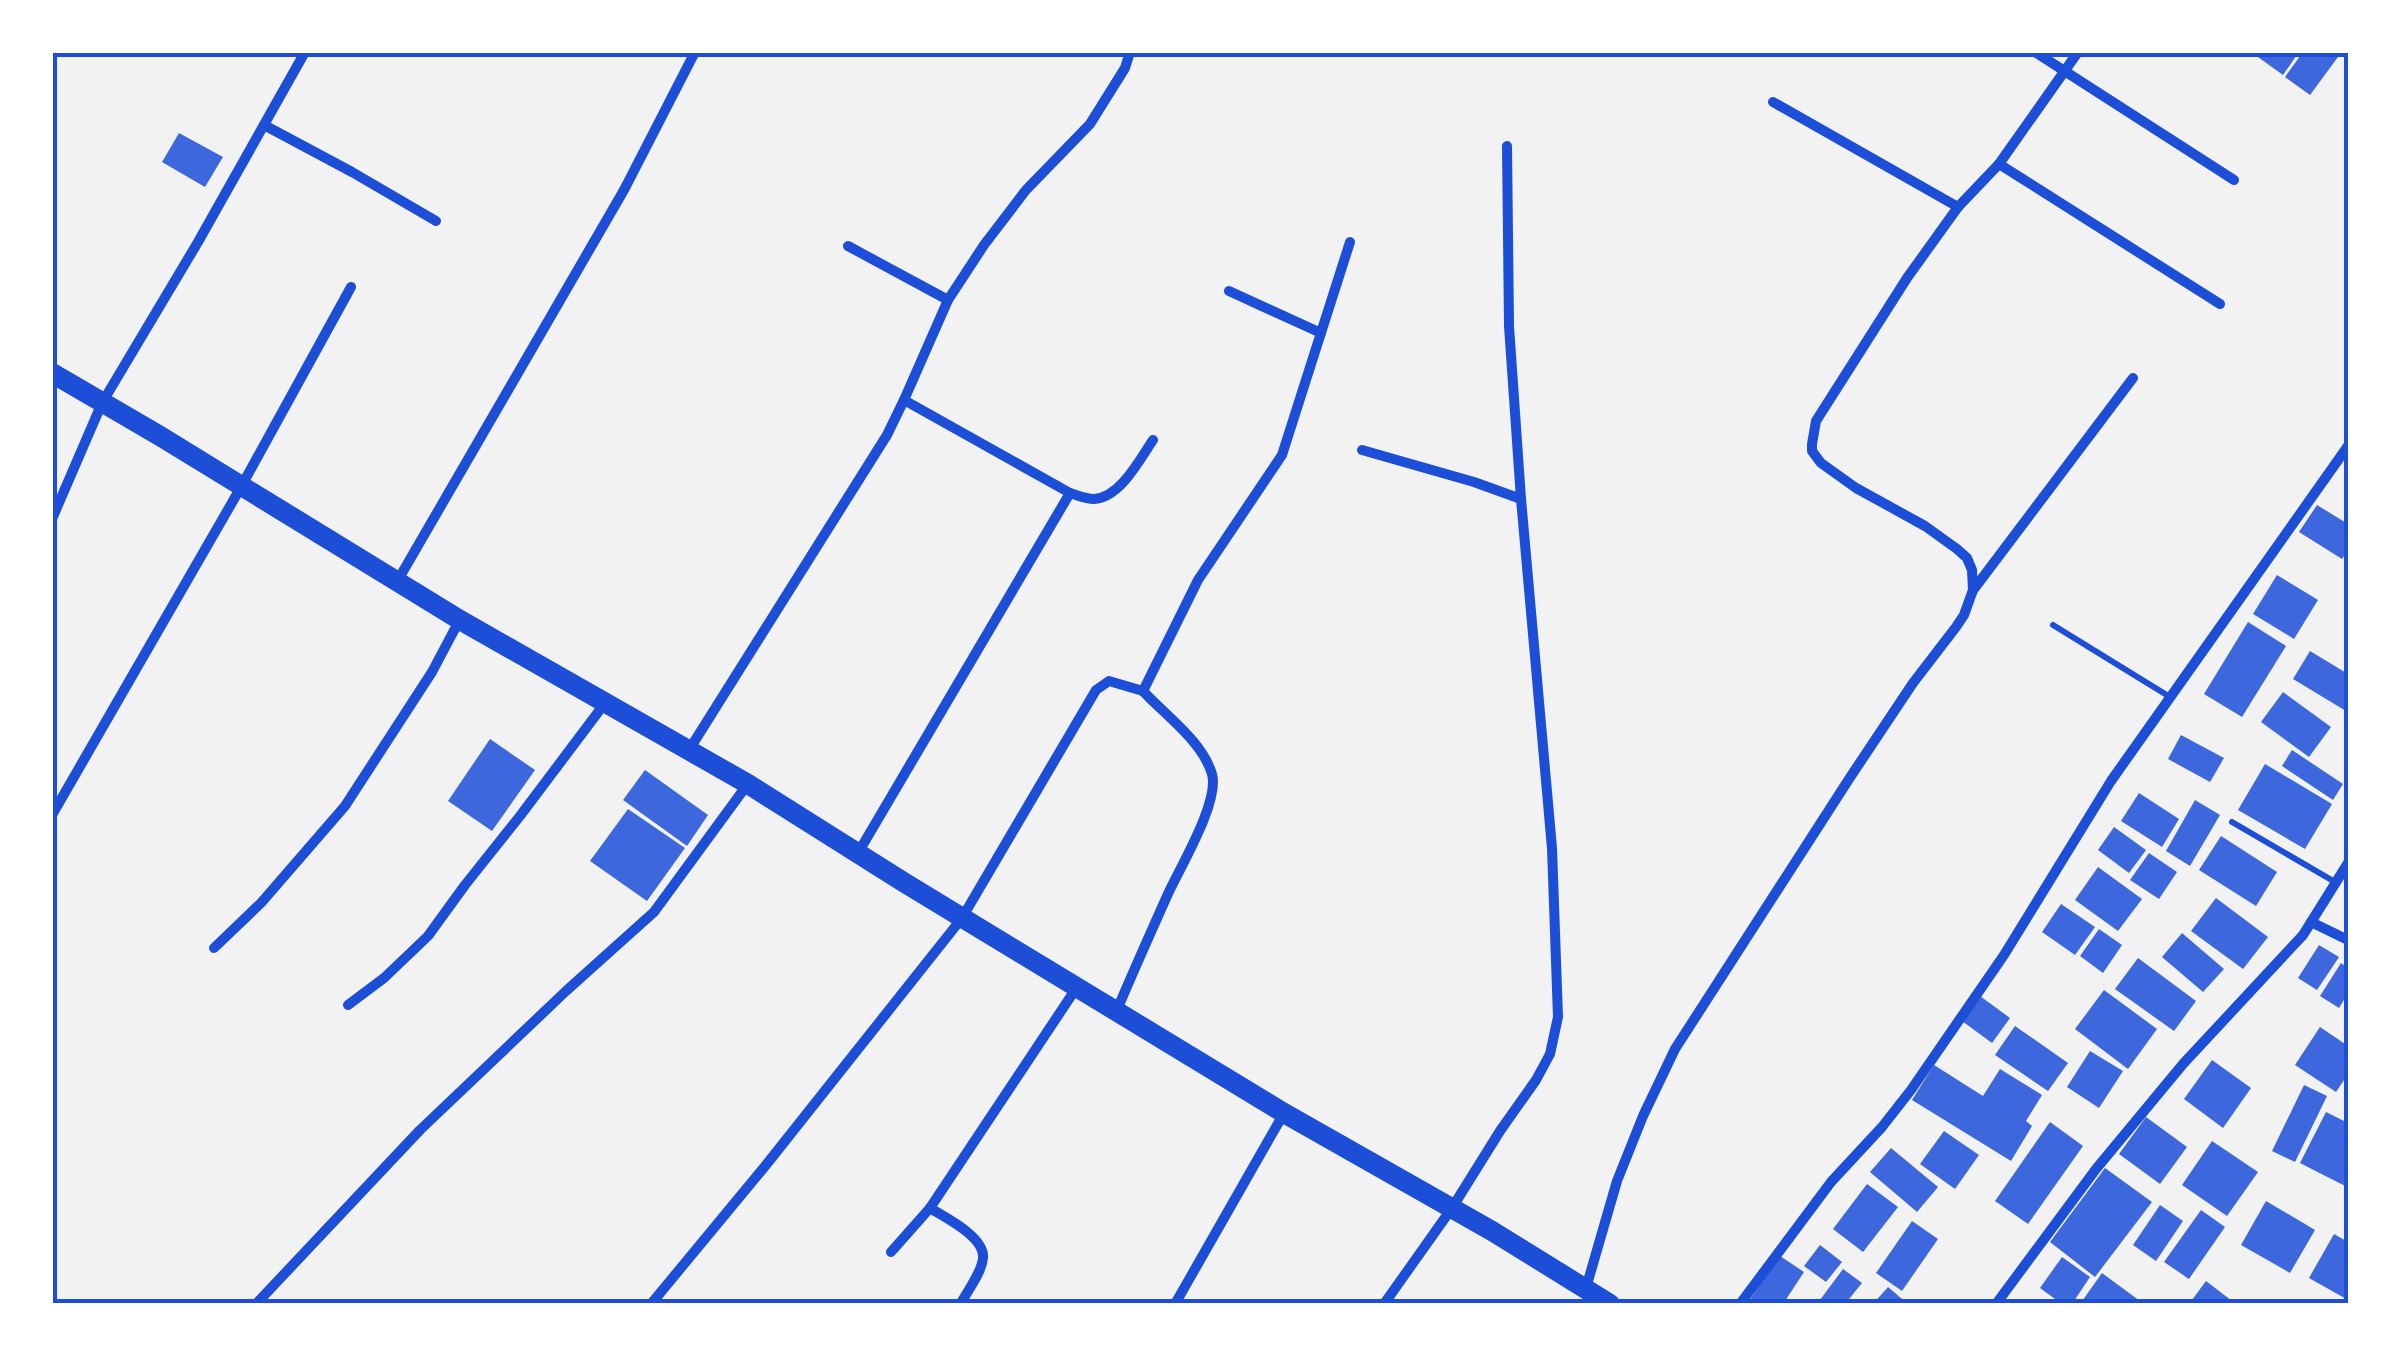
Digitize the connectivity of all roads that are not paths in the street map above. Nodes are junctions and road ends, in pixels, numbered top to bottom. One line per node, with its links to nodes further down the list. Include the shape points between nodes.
1 (305, 52): 8 (street)
2 (695, 52): 32 (street, via 624,190)
3 (1130, 52): 18 (street, via 1090,124 1026,190)
4 (2036, 52): 6 (street)
5 (2078, 52): 6 (street)
6 (2065, 71): 10 (street); 11 (street)
7 (1773, 102): 12 (street)
8 (264, 125): 13 (street); 24 (street)
9 (1507, 146): 30 (street, via 1509,326)
10 (1998, 164): 12 (street); 19 (street)
11 (2234, 180)
12 (1958, 206): 33 (street, via 1816,421 1812,444 1830,471 1957,549 1972,570)
13 (436, 221)
14 (1350, 242): 20 (street)
15 (848, 246): 18 (street)
16 (352, 287): 28 (street)
17 (1228, 291): 20 (street)
18 (948, 300): 23 (street)
19 (2220, 304)
20 (1321, 333): 36 (street, via 1282,455 1198,580)
21 (52, 374): 24 (main road)
22 (2132, 378): 33 (street)
23 (904, 400): 29 (street); 39 (street)
24 (102, 403): 28 (main road); 31 (street)
25 (1153, 440): 29 (street, via 1108,495)
26 (2348, 446): 37 (street)
27 (1362, 450): 30 (street)
28 (242, 487): 32 (main road); 41 (street)
29 (1070, 492): 43 (street)
30 (1521, 499): 55 (street, via 1552,848 1558,1017 1544,1065)
31 (52, 518)
32 (398, 580): 34 (main road)
33 (1974, 590): 57 (street, via 1956,628 1849,779 1675,1050 1617,1181)
34 (460, 620): 38 (main road); 49 (street, via 346,806)
35 (2053, 624): 37 (lane)
36 (1143, 692): 46 (street, via 1109,681 1090,697); 52 (street, via 1197,748 1214,781 1193,844)
37 (2170, 697): 64 (street, via 1911,1090)
38 (606, 702): 39 (main road); 51 (street, via 428,936)
39 (689, 750): 40 (main road)
40 (748, 784): 43 (main road); 59 (street, via 654,912 420,1130)
41 (52, 816)
42 (2232, 822): 45 (lane)
43 (858, 854): 46 (main road)
44 (2348, 864): 45 (street)
45 (2336, 883): 47 (street)
46 (962, 918): 50 (main road); 60 (street)
47 (2311, 922): 48 (street); 65 (street, via 2183,1064)
48 (2348, 940)
49 (214, 948)
50 (1078, 986): 52 (main road); 54 (street)
51 (348, 1005)
52 (1117, 1010): 53 (main road)
53 (1284, 1113): 55 (main road); 61 (street)
54 (930, 1208): 56 (street); 58 (street, via 982,1248 984,1261)
55 (1452, 1208): 57 (main road); 62 (street)
56 (891, 1252)
57 (1586, 1288): 63 (main road)
58 (961, 1303)
59 (256, 1304)
60 (652, 1304)
61 (1174, 1304)
62 (1384, 1304)
63 (1610, 1304)
64 (1740, 1304)
65 (1996, 1304)

